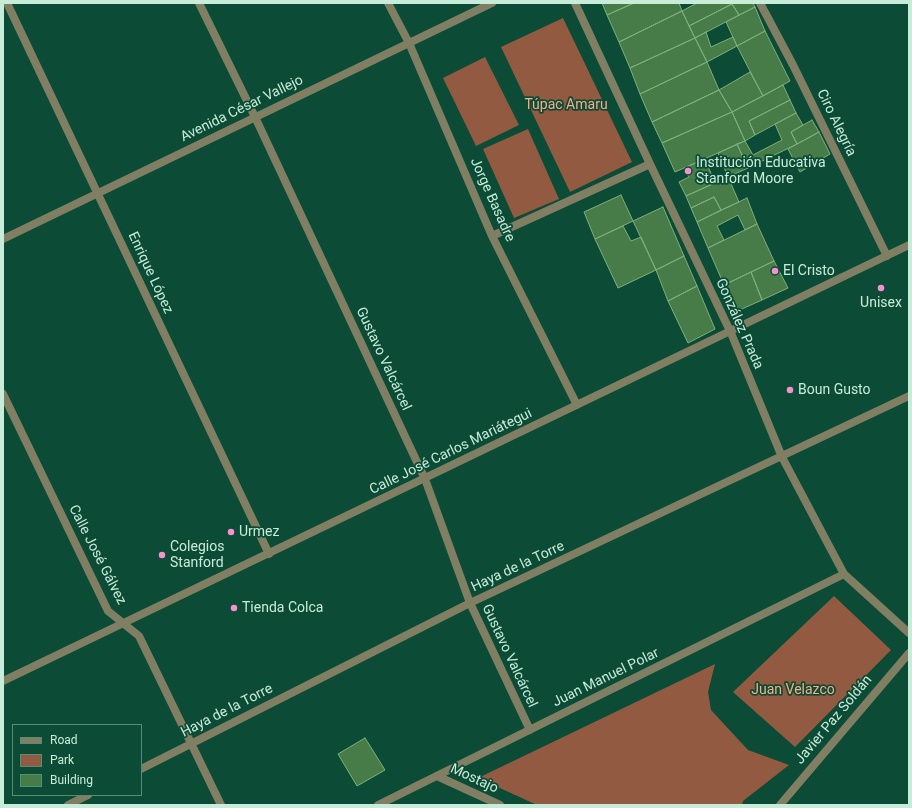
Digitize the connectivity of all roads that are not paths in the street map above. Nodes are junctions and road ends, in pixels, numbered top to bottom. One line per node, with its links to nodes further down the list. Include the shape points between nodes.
1 (8, 3): 10 (street, Enrique López)
2 (200, 3): 8 (street, Gustavo Valcárcel)
3 (388, 3): 7 (street, Jorge Basadre)
4 (492, 3): 7 (street, Avenida César Vallejo)
5 (575, 3): 9 (street, González Prada)
6 (760, 3): 14 (street, Ciro Alegría)
7 (409, 43): 8 (street, Avenida César Vallejo); 11 (street, Jorge Basadre)
8 (255, 117): 10 (street, Avenida César Vallejo); 20 (street, Gustavo Valcárcel)
9 (650, 164): 11 (street); 15 (street, González Prada)
10 (98, 194): 12 (street, Avenida César Vallejo); 21 (street, Enrique López)
11 (492, 236): 18 (street, Jorge Basadre)
12 (3, 239)
13 (909, 246): 14 (street, Calle José Carlos Mariátegui)
14 (887, 256): 15 (street, Calle José Carlos Mariátegui)
15 (731, 332): 18 (street, Calle José Carlos Mariátegui); 19 (street, González Prada)
16 (3, 394): 24 (street, Calle José Gálvez, via 108,611)
17 (909, 396): 19 (street, Haya de la Torre)
18 (577, 405): 20 (street, Calle José Carlos Mariátegui)
19 (782, 457): 22 (street, González Prada); 23 (street, Haya de la Torre)
20 (425, 479): 21 (street, Calle José Carlos Mariátegui); 23 (street, Gustavo Valcárcel)
21 (269, 554): 24 (street, Calle José Carlos Mariátegui)
22 (844, 574): 25 (street, González Prada); 28 (street, Juan Manuel Polar)
23 (470, 603): 28 (street, Gustavo Valcárcel); 29 (street, Haya de la Torre)
24 (124, 624): 27 (street, Calle José Carlos Mariátegui); 29 (street, Calle José Gálvez, via 139,636)
25 (909, 634)
26 (909, 653): 37 (street, Javier Paz Soldán)
27 (3, 681)
28 (530, 730): 31 (street, Juan Manuel Polar)
29 (190, 744): 30 (street, Haya de la Torre); 34 (street, Calle José Gálvez)
30 (142, 768)
31 (437, 776): 35 (street, Juan Manuel Polar); 36 (street, Mostajo)
32 (86, 796): 33 (street)
33 (68, 805)
34 (221, 805)
35 (378, 805)
36 (500, 805)
37 (780, 805)

